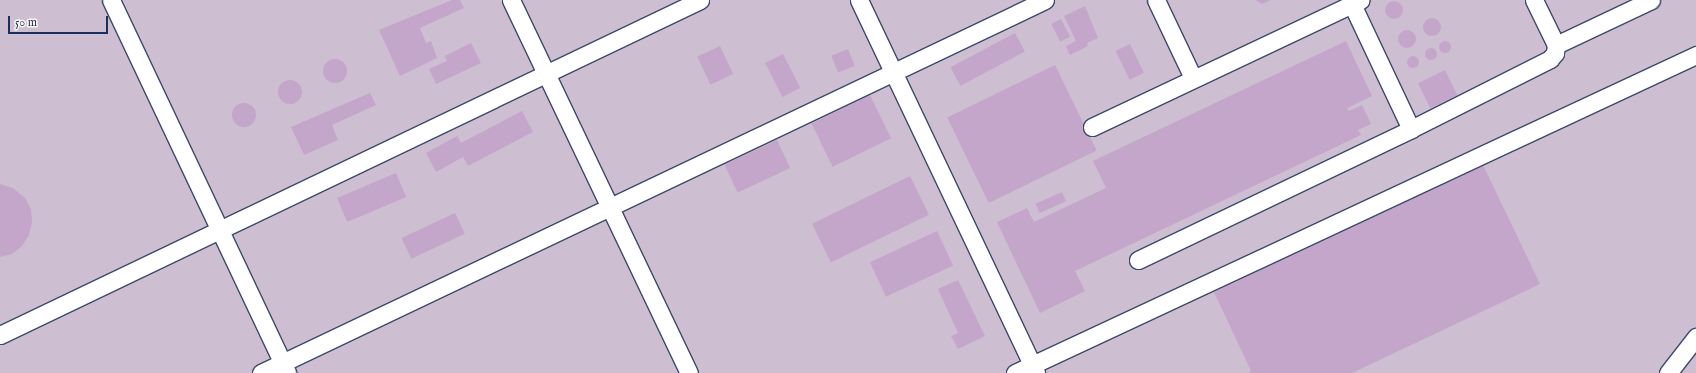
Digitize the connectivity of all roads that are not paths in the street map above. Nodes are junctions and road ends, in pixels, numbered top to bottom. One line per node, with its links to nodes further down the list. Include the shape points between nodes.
1 (111, 0): 18 (lane)
2 (511, 0): 13 (lane)
3 (700, 0): 13 (lane)
4 (858, 0): 12 (lane)
5 (1045, 0): 12 (lane)
6 (1156, 0): 14 (lane)
7 (1534, 0): 10 (lane)
8 (1650, 0): 10 (lane)
9 (1354, 2): 14 (lane); 16 (lane)
10 (1556, 45): 16 (lane, via 1555,53 1550,58)
11 (1696, 55): 23 (lane)
12 (893, 72): 17 (lane); 23 (lane)
13 (546, 74): 17 (lane); 18 (lane)
14 (1193, 78): 15 (lane)
15 (1092, 127)
16 (1411, 129): 19 (lane)
17 (610, 207): 22 (lane); 25 (lane)
18 (219, 230): 20 (lane); 22 (lane)
19 (1138, 260)
20 (0, 335)
21 (1696, 337): 27 (lane)
22 (285, 368): 24 (lane)
23 (1034, 369): 26 (lane)
24 (261, 373)
25 (689, 373)
26 (1015, 373)
27 (1668, 373)

